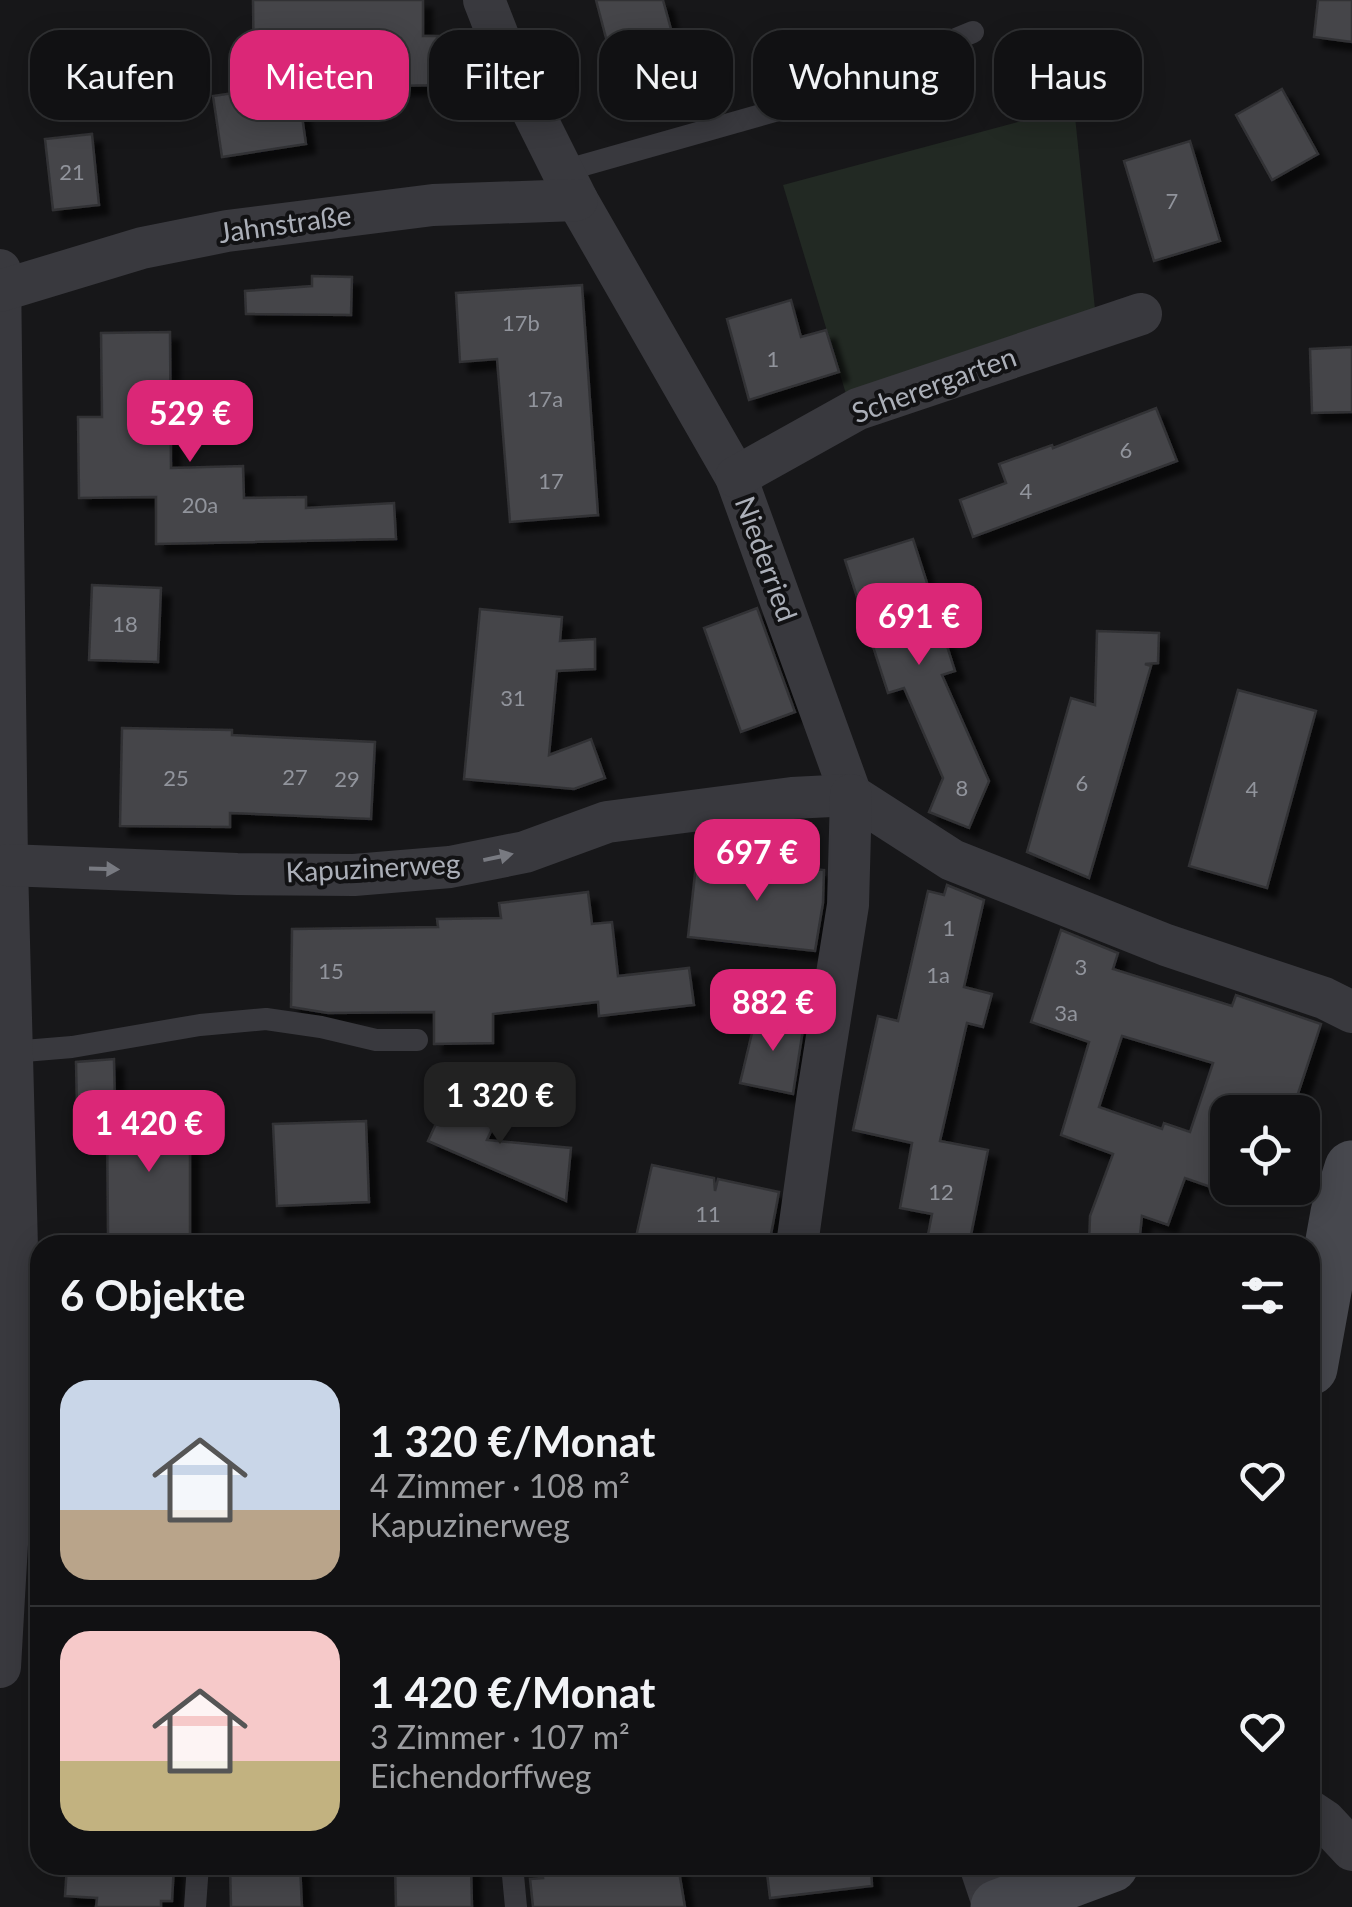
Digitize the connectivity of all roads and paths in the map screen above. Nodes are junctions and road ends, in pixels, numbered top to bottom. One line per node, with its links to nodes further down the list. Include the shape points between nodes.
1 (484, 0): 3 (street, Niederried)
2 (754, 120): 3 (lane)
3 (570, 185): 4 (street, Jahnstraße, via 227,231); 6 (street, Niederried)
4 (0, 284): 8 (street)
5 (1142, 314): 6 (street, Scherergarten, via 858,409)
6 (736, 478): 7 (street, Niederried)
7 (851, 795): 8 (street, Kapuzinerweg, one-way to 7, via 335,874 450,867 525,852 607,822); 9 (street, via 952,860); 13 (street, via 848,905)
8 (4, 865): 11 (street)
9 (1352, 1012)
10 (417, 1040): 11 (lane, via 376,1040 266,1019)
11 (12, 1052): 14 (street)
12 (1352, 1168): 15 (main road)
13 (798, 1235)
14 (29, 1286): 16 (street)
15 (1320, 1313)
16 (7, 1420): 17 (street)
17 (0, 1667)
18 (1320, 1817): 19 (street)
19 (1352, 1850)
20 (197, 1875): 24 (lane)
21 (513, 1875): 25 (lane)
22 (984, 1875): 26 (street)
23 (1084, 1875): 26 (main road)
24 (195, 1907)
25 (516, 1907)
26 (996, 1907)

